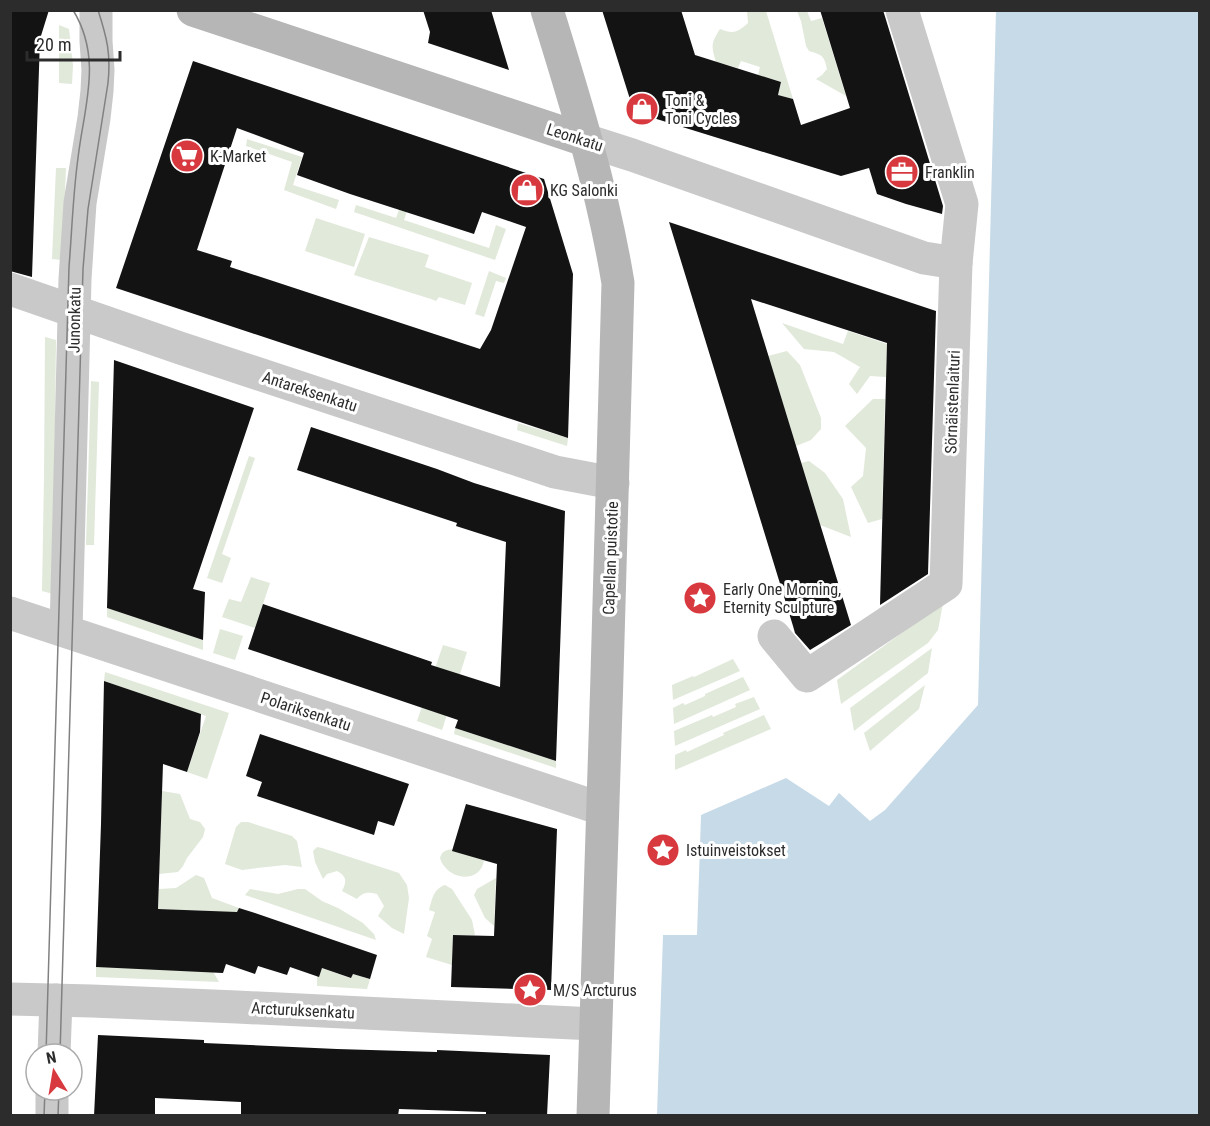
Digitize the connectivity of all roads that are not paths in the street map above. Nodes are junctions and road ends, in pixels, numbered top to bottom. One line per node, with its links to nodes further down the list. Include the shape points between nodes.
1 (96, 10): 8 (street, Junonkatu, via 98,70 80,203)
2 (193, 10): 5 (street, Leonkatu)
3 (547, 10): 5 (street, Capellan puistotie)
4 (902, 10): 6 (street, Sörnäistenlaituri, via 962,204)
5 (585, 140): 6 (street, Leonkatu, via 924,258); 9 (street, Capellan puistotie, via 618,284)
6 (956, 263): 12 (street, Sörnäistenlaituri, via 946,584 807,676)
7 (10, 290): 8 (street, Antareksenkatu)
8 (75, 311): 9 (street, Antareksenkatu, via 555,472); 11 (street, Junonkatu)
9 (613, 483): 13 (street, Capellan puistotie)
10 (10, 613): 11 (street, Polariksenkatu)
11 (66, 631): 13 (street, Polariksenkatu)
12 (774, 636)
13 (602, 809): 16 (street, Capellan puistotie)
14 (10, 999): 15 (street, Arcturuksenkatu)
15 (56, 1000): 16 (street, Arcturuksenkatu); 17 (street)
16 (596, 1024): 18 (street, Capellan puistotie)
17 (54, 1042)
18 (593, 1116)

